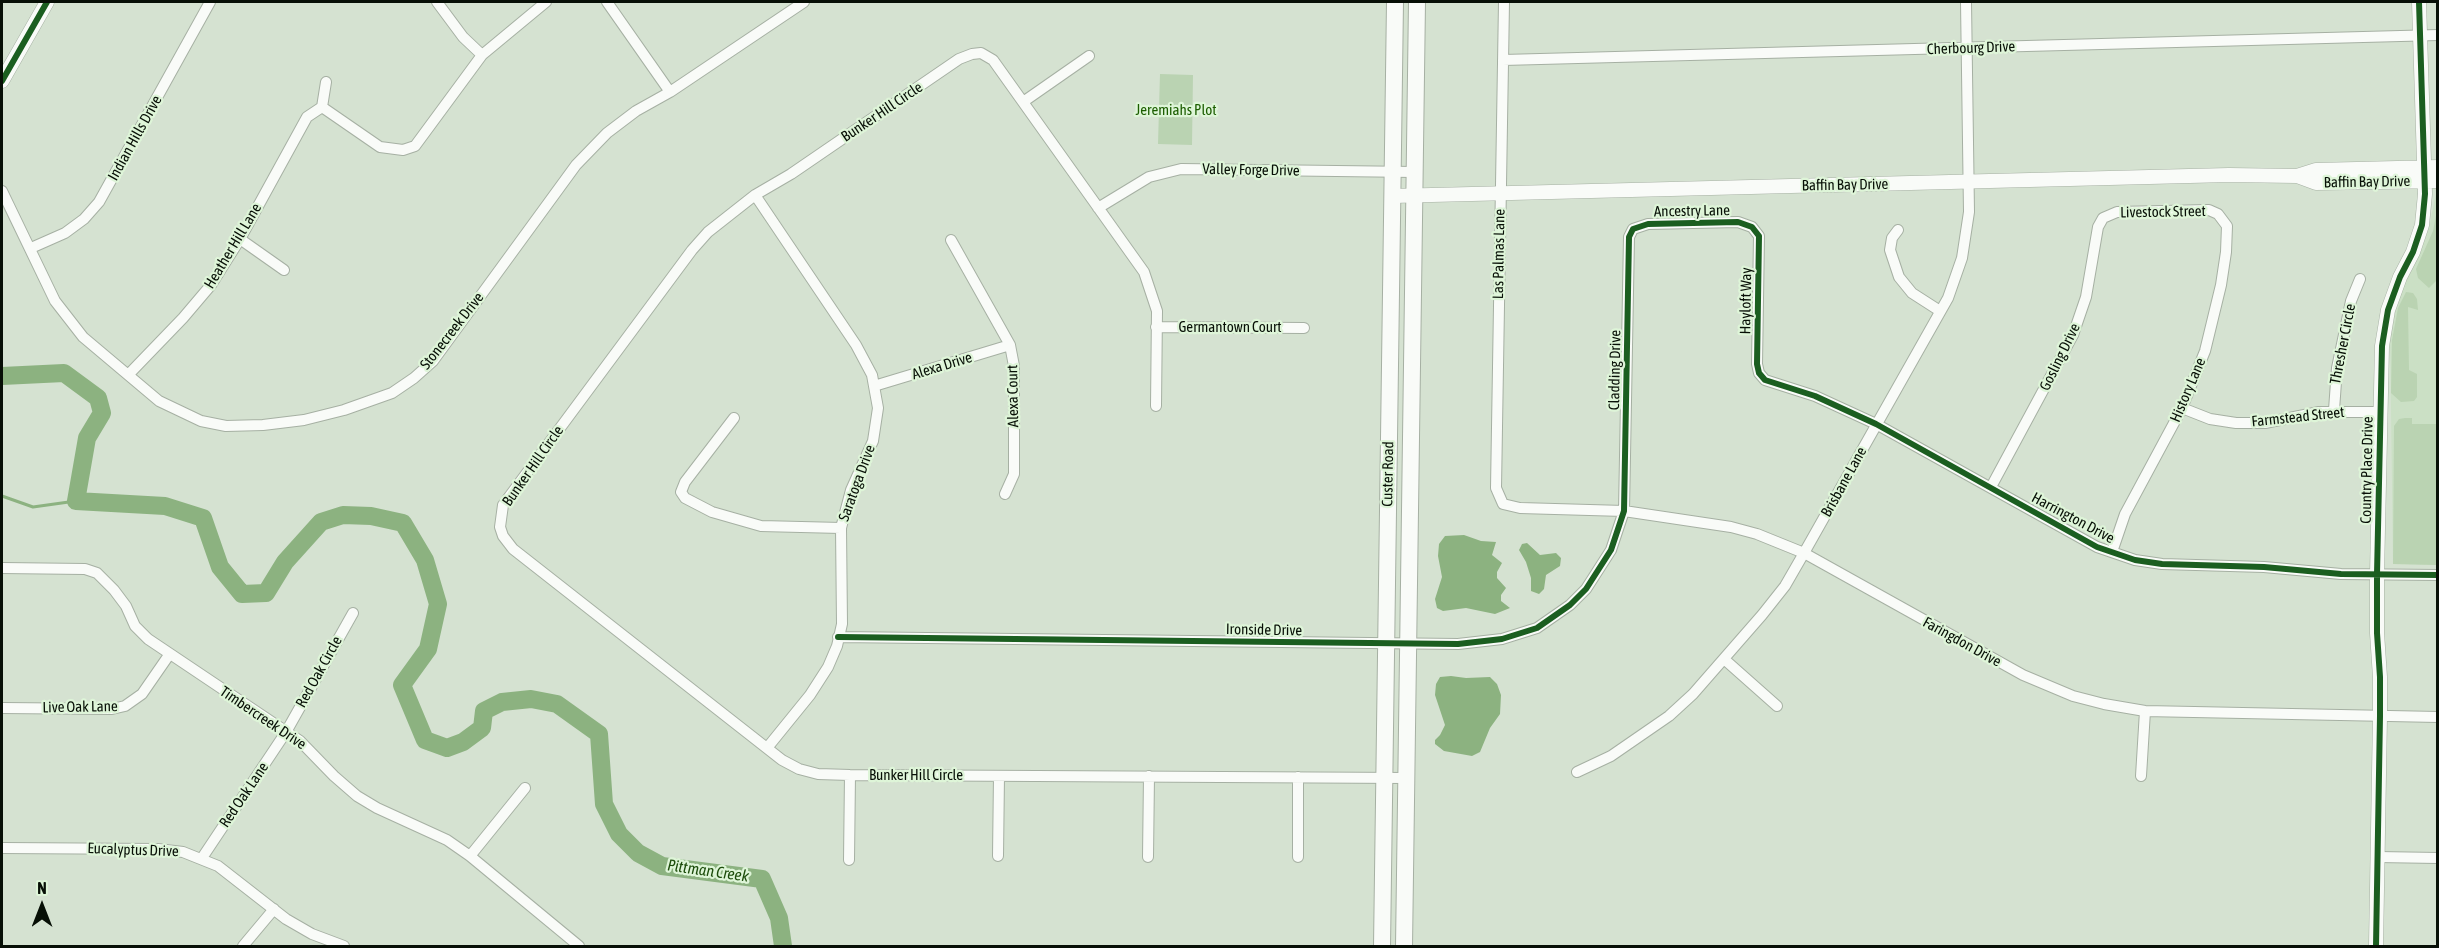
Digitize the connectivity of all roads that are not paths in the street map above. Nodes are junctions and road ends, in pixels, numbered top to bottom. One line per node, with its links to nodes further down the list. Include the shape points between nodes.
1 (47, 2): 18 (street)
2 (210, 2): 40 (street, Indian Hills Drive, via 99,202 65,233)
3 (437, 2): 15 (street)
4 (546, 2): 15 (street)
5 (607, 2): 20 (street)
6 (804, 2): 20 (street, Stonecreek Drive)
7 (1395, 2): 23 (main road, Custer Road)
8 (1417, 2): 24 (main road, Custer Road)
9 (1504, 2): 17 (street, Las Palmas Lane)
10 (1966, 2): 14 (street, Brisbane Lane)
11 (2419, 2): 12 (street, Country Place Drive)
12 (2420, 35): 13 (street, Cherbourg Drive); 14 (street, Cherbourg Drive); 25 (street, Country Place Drive)
13 (2438, 35)
14 (1967, 48): 17 (street, Cherbourg Drive); 26 (street, Brisbane Lane)
15 (482, 55): 22 (street, via 415,146 403,150 380,147)
16 (1089, 56): 21 (street)
17 (1503, 60): 28 (street, Las Palmas Lane)
18 (2, 81)
19 (326, 82): 22 (street)
20 (670, 92): 47 (street, Stonecreek Drive, via 606,133 576,165 433,361 392,393 344,411 304,420 226,426 201,421 159,401)
21 (1023, 102): 29 (street, Bunker Hill Circle, via 993,60 981,53 959,59); 32 (street, Bunker Hill Circle)
22 (322, 107): 38 (street, Heather Hill Lane, via 307,117)
23 (1392, 172): 24 (street, Valley Forge Drive); 30 (main road, Custer Road); 32 (street, Valley Forge Drive, via 1181,169 1149,177)
24 (1414, 172): 31 (main road, Custer Road)
25 (2431, 174): 26 (street, Baffin Bay Drive, via 2316,170 2297,176); 53 (street, Country Place Drive, via 2422,225 2388,310 2382,346)
26 (1968, 182): 28 (street, Baffin Bay Drive); 43 (street, Brisbane Lane, via 1969,212 1962,258)
27 (2, 191): 40 (street, Stonecreek Drive)
28 (1500, 194): 31 (street, Baffin Bay Drive); 58 (street, Las Palmas Lane, via 1496,488)
29 (755, 195): 49 (street, Saratoga Drive, via 856,345); 78 (street, Bunker Hill Circle, via 708,232 692,250 503,505 500,527 513,549)
30 (1392, 196): 31 (street, Baffin Bay Drive); 68 (main road, Custer Road)
31 (1414, 196): 69 (main road, Custer Road)
32 (1098, 208): 44 (street, Bunker Hill Circle, via 1144,272 1157,311)
33 (2222, 217): 34 (street, Livestock Street, via 2209,210 2117,212); 51 (street, History Lane, via 2227,232 2221,285 2205,351)
34 (2103, 218): 56 (street, Gosling Drive, via 2097,231 2086,297 2073,335)
35 (1752, 227): 36 (street, Ancestry Lane, via 1737,222 1648,224); 48 (street, Hayloft Way, via 1759,236 1758,364)
36 (1633, 229): 59 (street, Cladding Drive, via 1629,237)
37 (1898, 230): 43 (street, via 1890,250 1899,276 1912,292)
38 (240, 239): 41 (street); 47 (street, Heather Hill Lane, via 211,285)
39 (951, 240): 46 (street, Alexa Court)
40 (31, 248): 47 (street, Stonecreek Drive, via 56,301 83,337)
41 (284, 270)
42 (2360, 279): 52 (street, Thresher Circle, via 2351,301 2337,368)
43 (1940, 311): 55 (street, Brisbane Lane)
44 (1156, 327): 45 (street, Germantown Court); 50 (street, Bunker Hill Circle)
45 (1304, 328)
46 (1010, 345): 49 (street, Alexa Drive); 57 (street, Alexa Court, via 1014,366 1014,474)
47 (129, 374)
48 (1762, 377): 55 (street, Harrington Drive)
49 (874, 386): 60 (street, Saratoga Drive, via 878,408 873,441 851,490)
50 (1156, 406)
51 (2182, 408): 52 (street, Farmstead Street, via 2210,419 2243,423); 61 (street, History Lane, via 2124,514)
52 (2334, 411): 53 (street, Farmstead Street)
53 (2381, 412): 64 (street, Country Place Drive)
54 (734, 418): 60 (street, via 685,483 681,492 685,498 712,512 761,526)
55 (1876, 424): 56 (street, Harrington Drive); 62 (street, Brisbane Lane)
56 (1991, 486): 61 (street, Harrington Drive, via 2056,525)
57 (1005, 494)
58 (1503, 504): 59 (street, Faringdon Drive, via 1520,508)
59 (1624, 511): 62 (street, Faringdon Drive, via 1731,527); 69 (street, Ironside Drive, via 1611,550 1586,589 1537,628 1482,643)
60 (841, 528): 67 (street, Saratoga Drive, via 842,624)
61 (2112, 552): 64 (street, Harrington Drive, via 2162,564)
62 (1804, 553): 71 (street, Brisbane Lane, via 1785,586); 74 (street, Faringdon Drive, via 2023,675 2073,696)
63 (2, 568): 70 (street, Timbercreek Drive, via 85,569 97,573 126,606 135,626)
64 (2377, 574): 65 (street, Harrington Drive); 75 (street, Country Place Drive)
65 (2438, 575)
66 (353, 613): 77 (street, Red Oak Circle)
67 (838, 637): 68 (street, Ironside Drive); 78 (street, Saratoga Drive, via 828,667)
68 (1386, 643): 69 (street, Ironside Drive); 85 (main road, Custer Road)
69 (1409, 643): 86 (main road, Custer Road)
70 (169, 655): 73 (street, Live Oak Lane, via 142,694 125,706); 77 (street, Timbercreek Drive)
71 (1724, 659): 72 (street); 79 (street, Brisbane Lane, via 1661,722 1611,756)
72 (1778, 706)
73 (2, 708)
74 (2145, 711): 75 (street, Faringdon Drive); 83 (street)
75 (2380, 716): 76 (street, Faringdon Drive); 93 (street, Country Place Drive)
76 (2438, 717)
77 (286, 732): 89 (street, Timbercreek Drive, via 308,747 357,796 447,840); 94 (street, Red Oak Lane)
78 (767, 748): 80 (street, Bunker Hill Circle, via 799,769)
79 (1576, 771)
80 (850, 775): 81 (street, Bunker Hill Circle); 96 (street)
81 (999, 776): 82 (street, Bunker Hill Circle); 90 (street)
82 (1149, 776): 84 (street, Bunker Hill Circle); 91 (street)
83 (2141, 776)
84 (1298, 777): 85 (street, Bunker Hill Circle); 92 (street)
85 (1385, 778): 86 (street, Bunker Hill Circle); 101 (main road, Custer Road)
86 (1407, 778): 102 (main road, Custer Road)
87 (525, 788): 89 (street)
88 (2, 848): 94 (street, Eucalyptus Drive, via 158,849)
89 (470, 856): 100 (street, Timbercreek Drive)
90 (998, 856)
91 (1148, 857)
92 (1298, 857)
93 (2378, 857): 95 (street); 103 (street, Country Place Drive)
94 (202, 858): 97 (street, Eucalyptus Drive)
95 (2438, 858)
96 (849, 860)
97 (274, 909): 98 (street); 99 (street, Eucalyptus Drive, via 312,934)
98 (243, 946)
99 (344, 946)
100 (579, 946)
101 (1382, 946)
102 (1404, 946)
103 (2376, 946)

